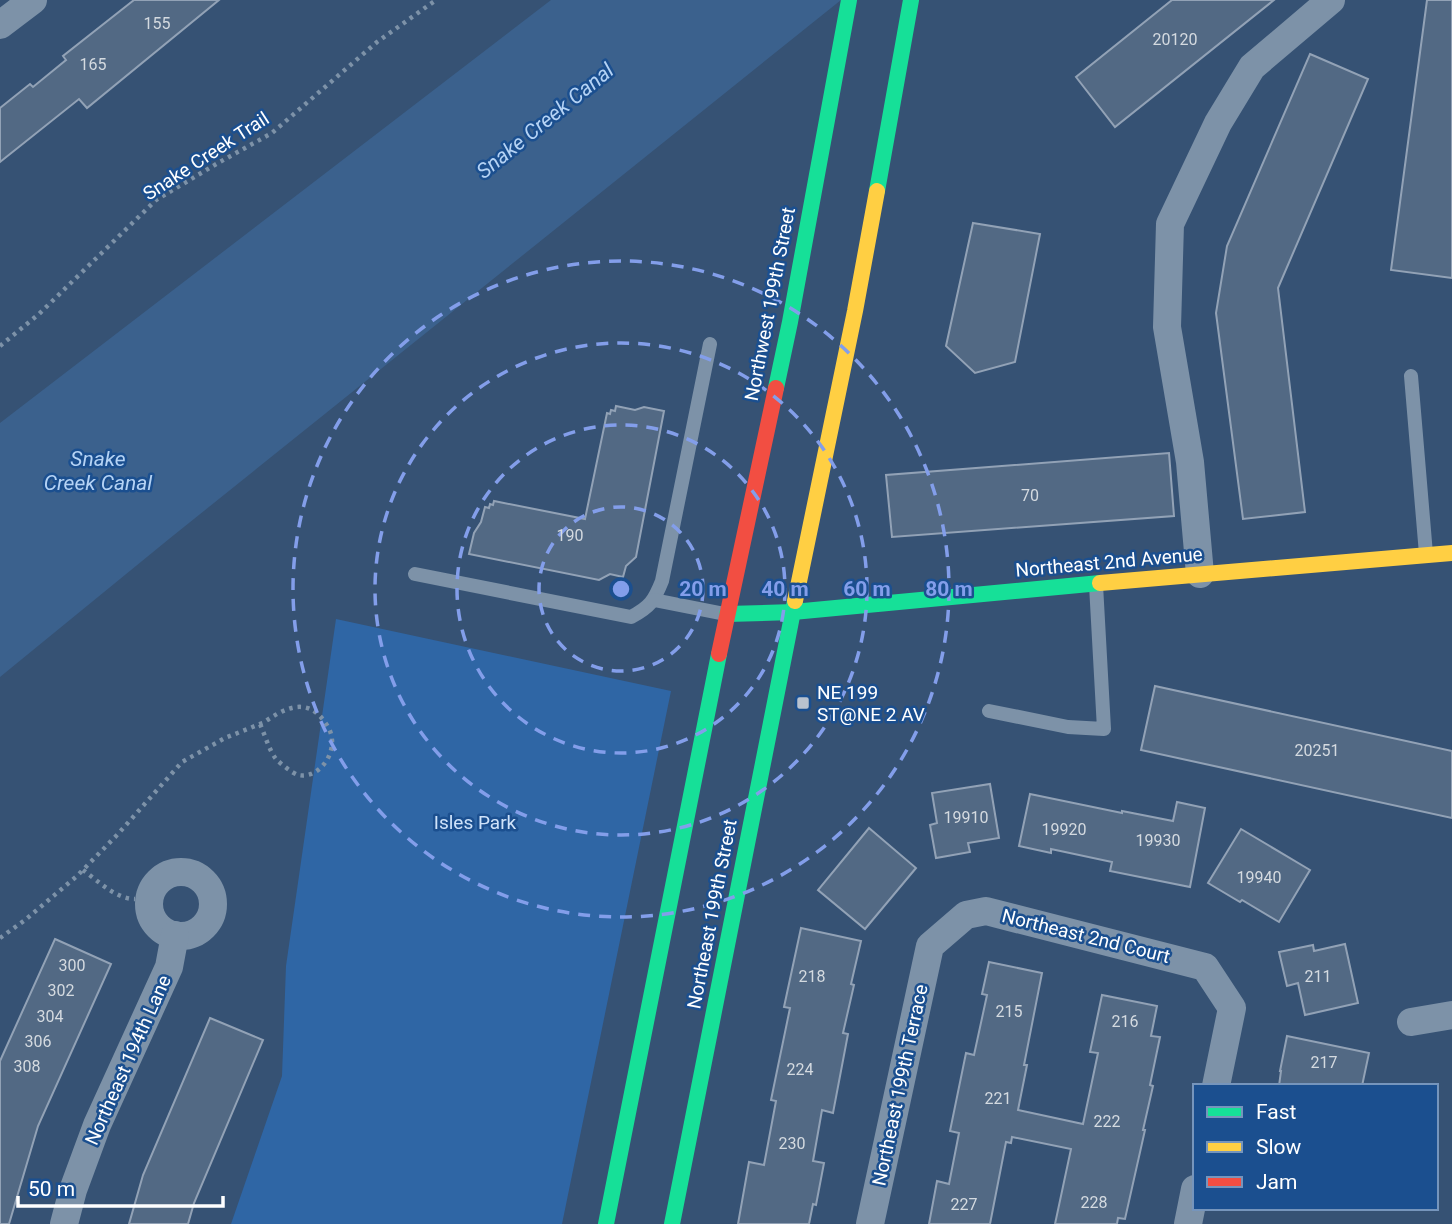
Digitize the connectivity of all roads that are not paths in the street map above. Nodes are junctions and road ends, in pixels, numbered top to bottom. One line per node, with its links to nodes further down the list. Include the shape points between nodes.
1 (33, 0): 5 (street)
2 (849, 0): 15 (main road, Northwest 199th Street, via 790,323)
3 (911, 0): 14 (main road, via 855,310)
4 (1331, 0): 11 (street, via 1252,66 1218,123 1170,224 1167,327 1190,463)
5 (0, 25)
6 (710, 344): 13 (lane, via 662,581)
7 (1411, 376): 9 (lane)
8 (1452, 553): 9 (main road, Northeast 2nd Avenue)
9 (1427, 555): 11 (main road, Northeast 2nd Avenue)
10 (415, 574): 13 (lane, via 631,617)
11 (1200, 574): 12 (main road, Northeast 2nd Avenue)
12 (1096, 584): 14 (main road, Northeast 2nd Avenue); 16 (lane, via 1104,729 1068,727)
13 (654, 600): 15 (lane)
14 (793, 612): 15 (main road, Northeast 2nd Avenue); 25 (main road, Northeast 199th Street)
15 (727, 614): 24 (main road)
16 (989, 711)
17 (176, 935): 23 (street, Northeast 194th Lane, via 169,967 97,1125)
18 (930, 946): 21 (street, Northeast 2nd Court, via 966,915 986,911 1205,967 1232,1008); 26 (street, Northeast 199th Terrace)
19 (1452, 1015): 20 (street)
20 (1411, 1022)
21 (1216, 1084)
22 (1193, 1199): 27 (street)
23 (64, 1224)
24 (606, 1224)
25 (672, 1224)
26 (870, 1224)
27 (1188, 1224)

